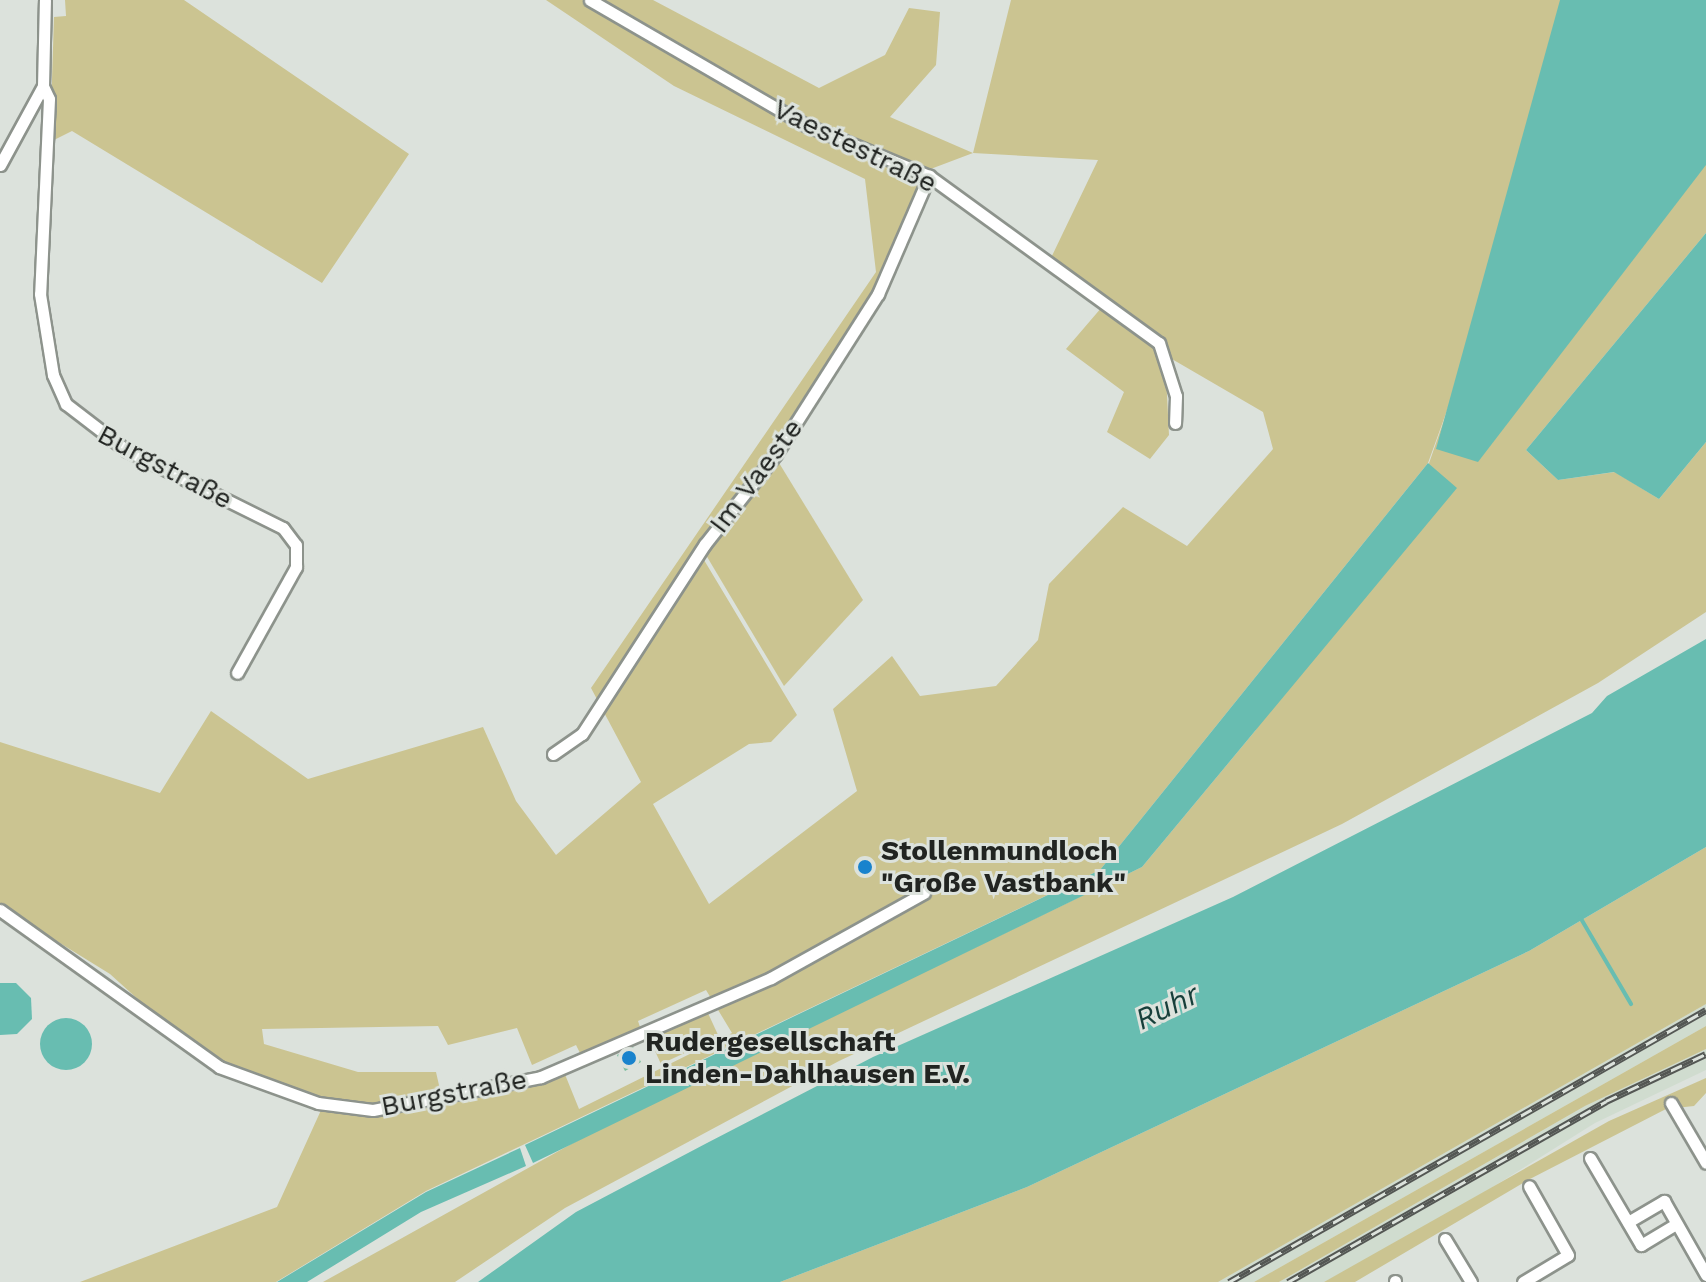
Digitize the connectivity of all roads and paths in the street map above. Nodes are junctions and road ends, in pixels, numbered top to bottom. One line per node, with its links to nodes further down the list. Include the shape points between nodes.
1 (45, 0): 3 (street, Burgstraße)
2 (590, 0): 5 (street, Vaestestraße, via 806,125)
3 (43, 86): 4 (street, Burgstraße); 7 (street, Burgstraße, via 49,99 40,294 53,375 66,404 126,450 283,528 296,545 296,567)
4 (0, 165)
5 (929, 176): 6 (street, Vaestestraße, via 1159,343 1173,382); 8 (street, Im Vaeste, via 878,294 776,454 705,544 582,734)
6 (1175, 423)
7 (237, 673)
8 (553, 754)
9 (924, 893): 10 (street, Burgstraße, via 771,978 541,1077 373,1110 318,1103 219,1067)
10 (0, 910)
11 (1671, 1103): 13 (street)
12 (1590, 1158): 15 (street)
13 (1706, 1163)
14 (1529, 1186): 20 (street, via 1568,1255)
15 (1628, 1222): 16 (street, via 1641,1245); 16 (street, via 1664,1201)
16 (1676, 1224): 18 (street)
17 (1445, 1239): 19 (street)
18 (1706, 1275)
19 (1471, 1282)
20 (1523, 1282)

